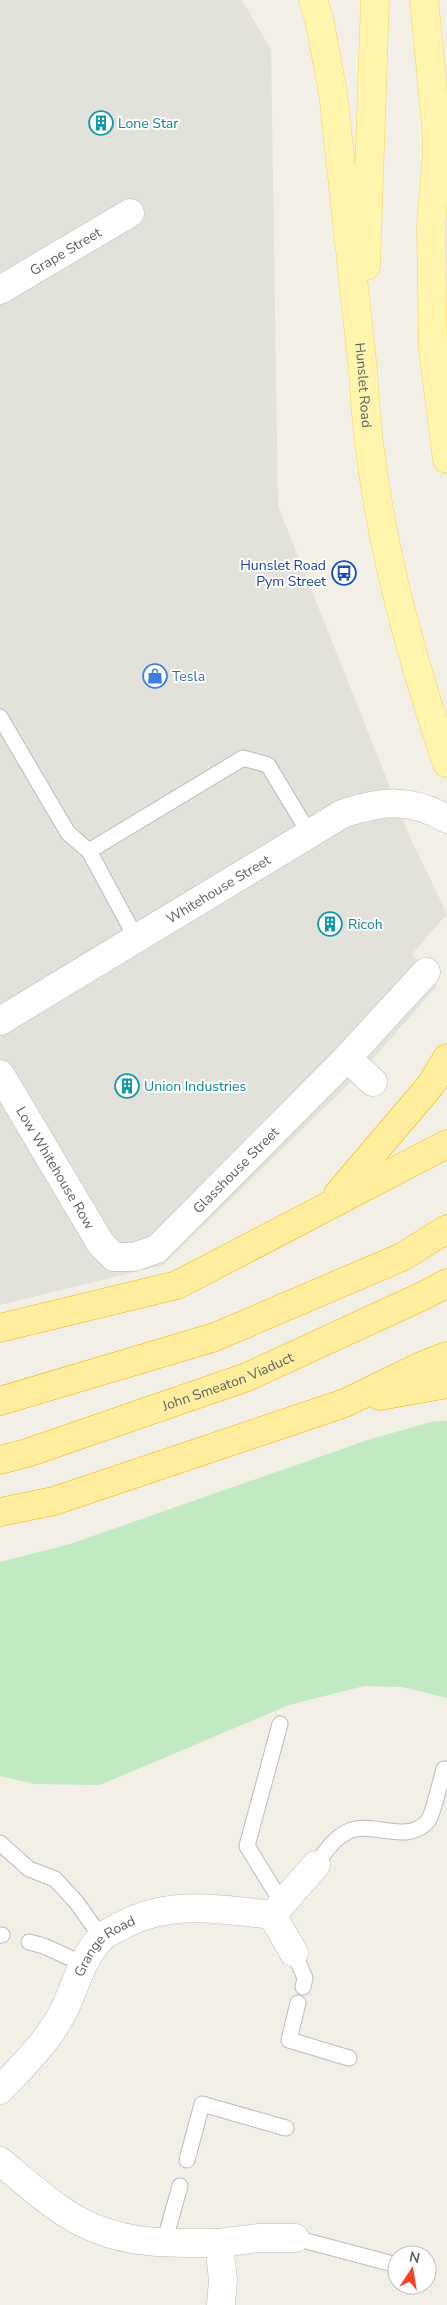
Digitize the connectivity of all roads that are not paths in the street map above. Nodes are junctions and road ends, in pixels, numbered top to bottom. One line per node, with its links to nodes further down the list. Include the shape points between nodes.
1 (313, 0): 9 (main road, Hunslet Road, via 333,93)
2 (376, 0): 9 (main road)
3 (424, 0): 5 (main road)
4 (447, 128): 5 (main road)
5 (437, 154): 8 (main road, via 432,226)
6 (130, 213): 7 (street, Grape Street)
7 (0, 290)
8 (440, 359): 10 (main road)
9 (363, 370): 12 (main road, Hunslet Road, via 365,412 378,502 398,601)
10 (447, 460)
11 (0, 718): 15 (lane, via 68,833)
12 (447, 763)
13 (447, 819): 14 (street, Whitehouse Street, via 413,804 373,804 342,814)
14 (309, 833): 15 (lane, via 268,765 243,758); 16 (street, Whitehouse Street)
15 (89, 851): 16 (lane)
16 (136, 938): 18 (street, Whitehouse Street)
17 (426, 972): 19 (street, Glasshouse Street)
18 (0, 1021)
19 (347, 1058): 22 (street); 26 (street, Glasshouse Street, via 157,1249 134,1257)
20 (447, 1058): 24 (highway, via 430,1086)
21 (0, 1074): 26 (street, Low Whitehouse Row, via 101,1244)
22 (373, 1082)
23 (447, 1144): 24 (highway)
24 (328, 1206): 28 (highway, via 177,1285)
25 (447, 1228): 31 (highway, via 402,1257 215,1337)
26 (114, 1257)
27 (447, 1282): 33 (highway, John Smeaton Viaduct, via 247,1377)
28 (0, 1328)
29 (447, 1356): 32 (highway)
30 (447, 1384): 32 (highway)
31 (0, 1401)
32 (345, 1403): 34 (highway, via 54,1501)
33 (0, 1460)
34 (0, 1512)
35 (280, 1724): 39 (lane, via 247,1846)
36 (444, 1769): 38 (lane, via 429,1820 411,1832 349,1830 334,1840)
37 (0, 1843): 40 (lane, via 29,1869 55,1879 77,1903)
38 (316, 1865): 39 (street)
39 (277, 1909): 40 (street, Grange Road, via 163,1909 128,1922); 42 (street)
40 (101, 1938): 43 (street, Grange Road)
41 (29, 1942): 43 (lane)
42 (294, 1953): 44 (lane, via 305,1978)
43 (83, 1964): 47 (street, Grange Road, via 64,2011 44,2042)
44 (303, 1987)
45 (298, 2003): 46 (lane, via 289,2040)
46 (349, 2058)
47 (0, 2090)
48 (286, 2128): 49 (lane, via 202,2104)
49 (187, 2160)
50 (0, 2161): 53 (street, via 65,2212 94,2228)
51 (180, 2186): 53 (lane)
52 (295, 2238): 54 (street); 55 (lane)
53 (164, 2243): 54 (street)
54 (219, 2243): 56 (street)
55 (387, 2262)
56 (221, 2305)

